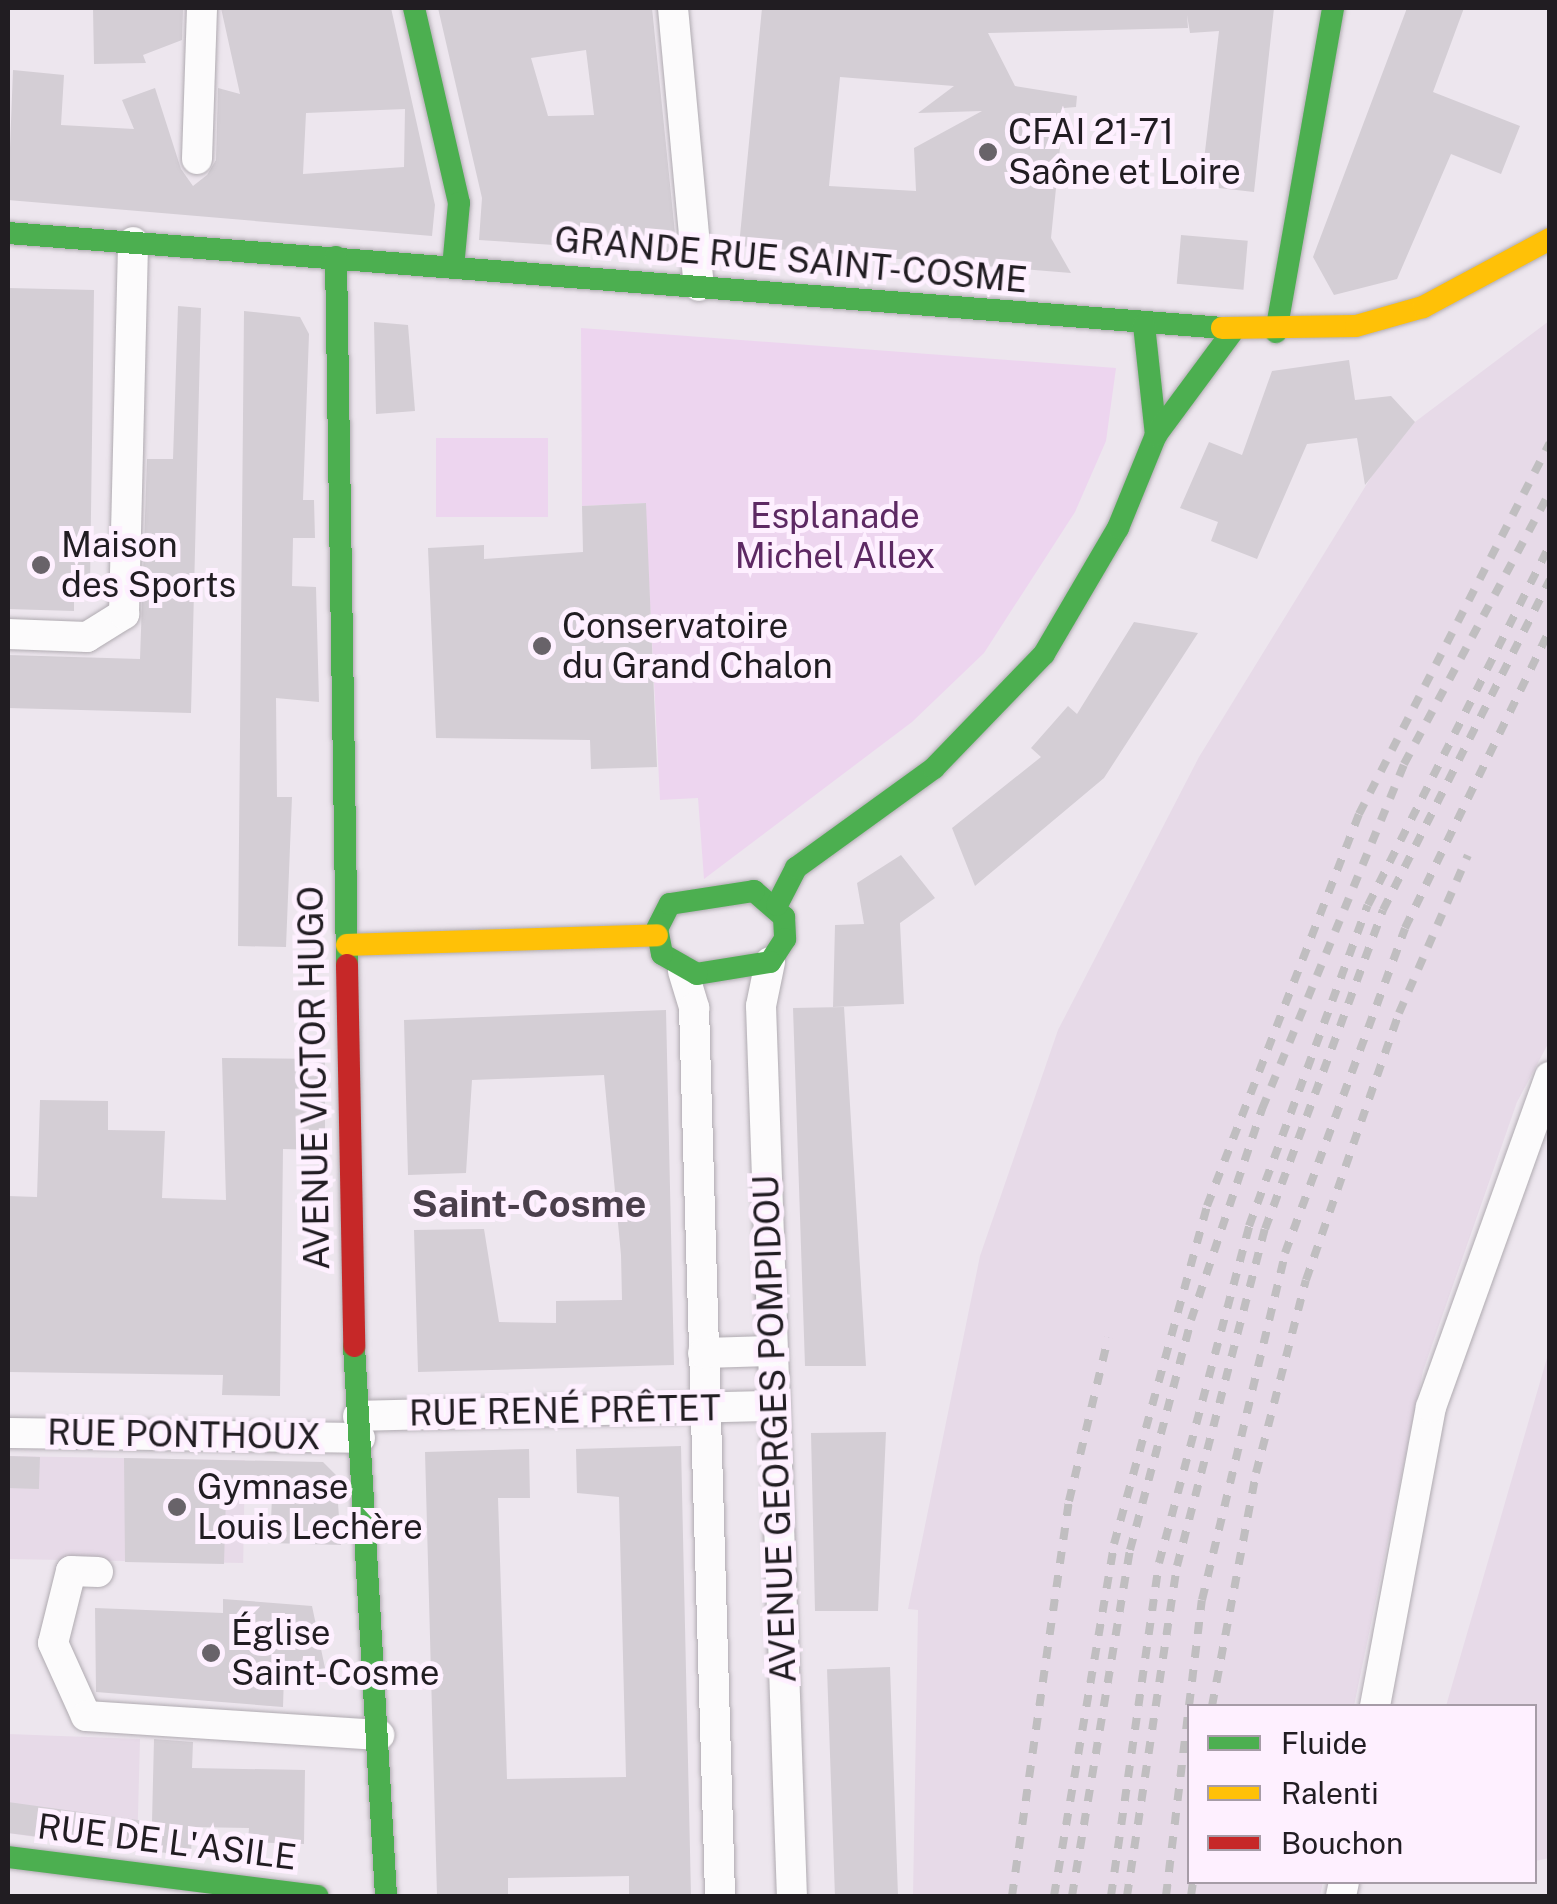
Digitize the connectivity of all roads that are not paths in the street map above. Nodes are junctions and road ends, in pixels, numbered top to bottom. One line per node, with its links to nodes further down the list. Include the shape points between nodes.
1 (202, 8): 5 (street)
2 (414, 8): 10 (street, via 460,203)
3 (673, 8): 11 (street)
4 (1332, 8): 14 (street)
5 (197, 159)
6 (8, 233): 8 (street, GRANDE RUE SAINT-COSME)
7 (1550, 239): 14 (street, GRANDE RUE SAINT-COSME, via 1424,306 1356,326)
8 (133, 242): 9 (street, GRANDE RUE SAINT-COSME); 16 (street, via 124,614 86,637)
9 (336, 258): 10 (street, GRANDE RUE SAINT-COSME); 19 (street, AVENUE VICTOR HUGO)
10 (453, 268): 11 (street, GRANDE RUE SAINT-COSME)
11 (699, 286): 12 (street, GRANDE RUE SAINT-COSME)
12 (1144, 325): 13 (street, GRANDE RUE SAINT-COSME); 15 (street)
13 (1232, 331): 14 (street, GRANDE RUE SAINT-COSME); 15 (street)
14 (1276, 332)
15 (1156, 435): 17 (street, via 1118,528 1044,654 934,768 796,868)
16 (8, 634)
17 (777, 905): 18 (street, via 754,891 681,897 661,916); 20 (street, via 785,940)
18 (658, 935): 19 (street); 21 (street)
19 (347, 946): 27 (street, AVENUE VICTOR HUGO)
20 (770, 962): 21 (street); 23 (street, AVENUE GEORGES POMPIDOU, via 762,1006)
21 (683, 972): 24 (street, AVENUE GEORGES POMPIDOU, via 694,1008)
22 (1550, 1077): 30 (street, via 1442,1366)
23 (771, 1352): 24 (street); 25 (street, AVENUE GEORGES POMPIDOU)
24 (703, 1353): 26 (street, AVENUE GEORGES POMPIDOU)
25 (772, 1406): 26 (street, RUE RENÉ PRÊTET); 36 (street, AVENUE GEORGES POMPIDOU)
26 (704, 1408): 27 (street, RUE RENÉ PRÊTET); 35 (street, AVENUE GEORGES POMPIDOU)
27 (359, 1427): 28 (street, RUE PONTHOUX); 31 (street, AVENUE VICTOR HUGO)
28 (8, 1433)
29 (98, 1572): 31 (street, via 71,1571 52,1643 86,1716)
30 (1375, 1704)
31 (379, 1735): 34 (street, AVENUE VICTOR HUGO)
32 (8, 1858): 33 (street, RUE DE L'ASILE)
33 (318, 1896)
34 (386, 1896)
35 (720, 1896)
36 (792, 1896)

